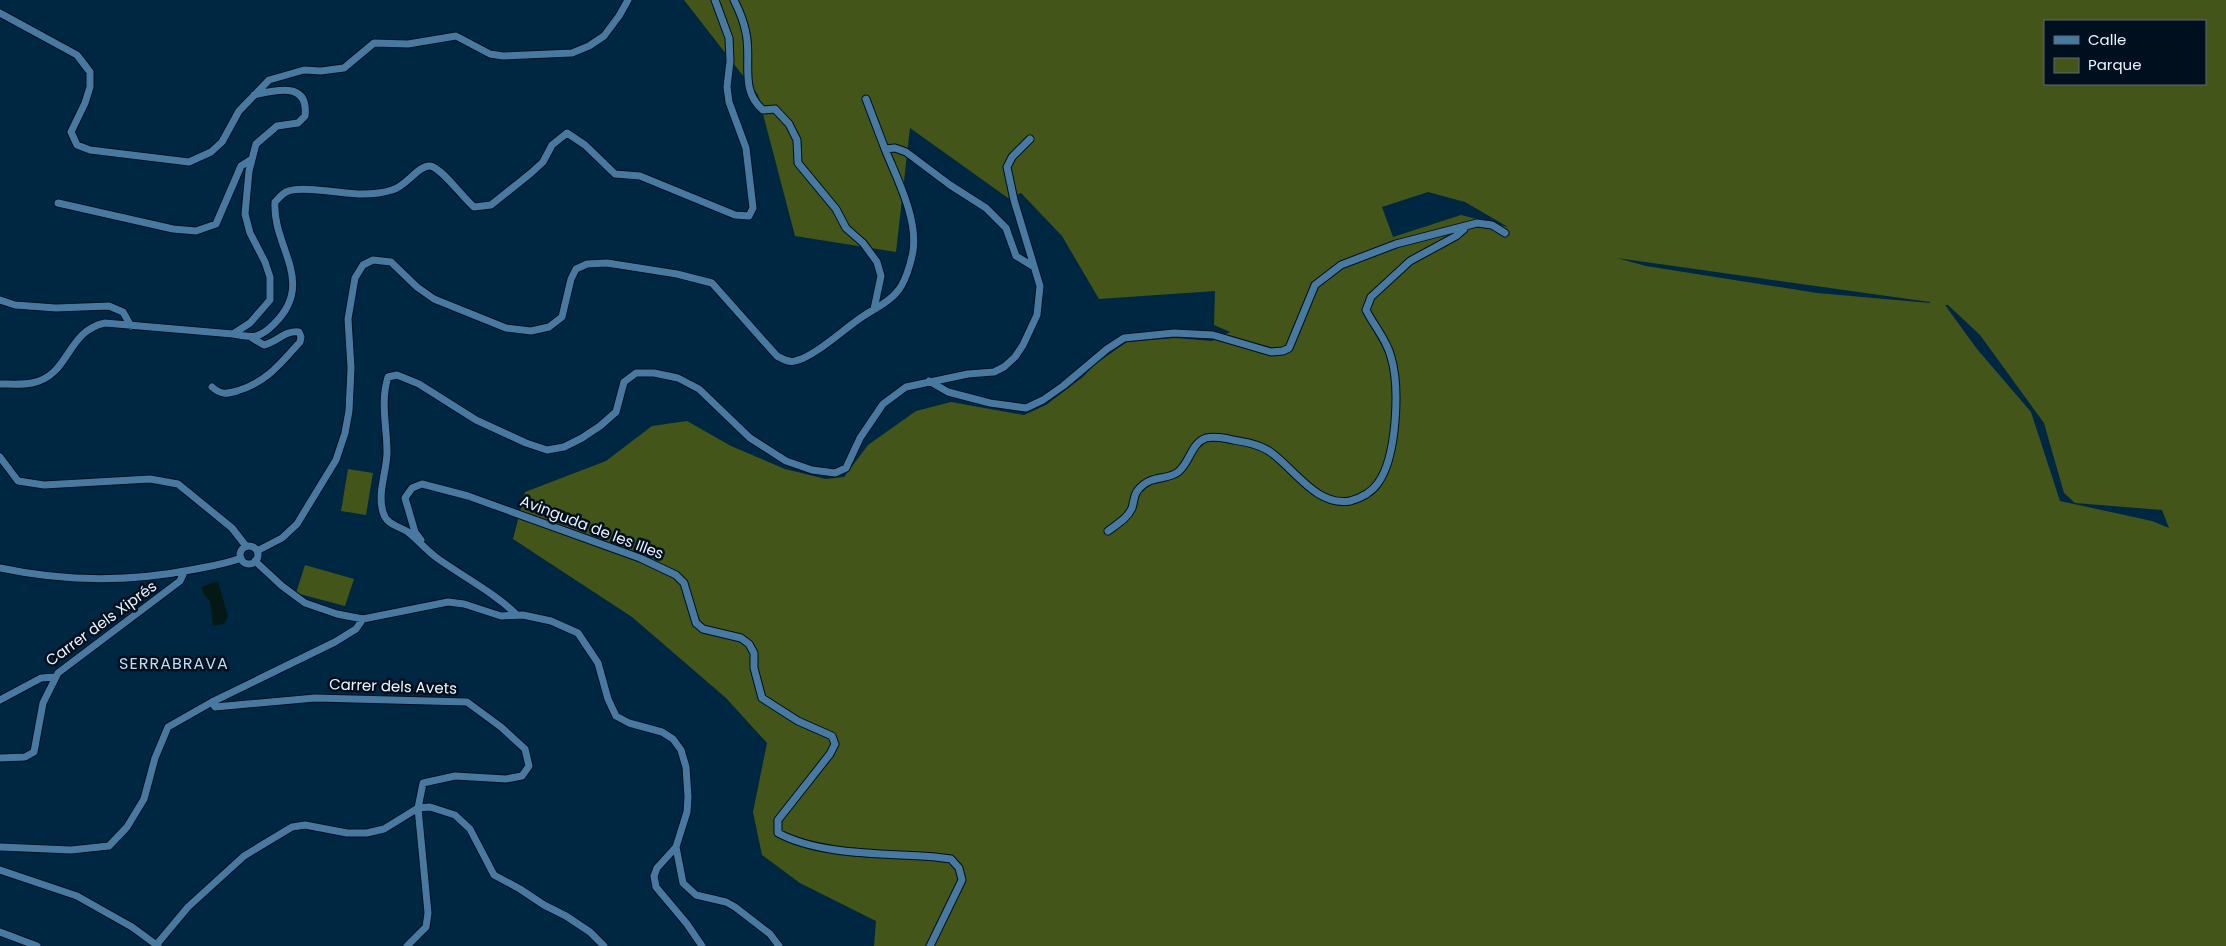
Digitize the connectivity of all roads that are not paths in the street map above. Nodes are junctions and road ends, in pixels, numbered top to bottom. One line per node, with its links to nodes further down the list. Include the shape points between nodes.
1 (628, 0): 5 (street, via 604,36 572,53 503,56 490,54 456,36 408,44 374,43 344,68 290,73 269,80)
2 (715, 0): 18 (street, via 729,38 727,87 729,102 746,148 753,208 749,216 735,215 640,176 615,174 585,145 567,133 552,145 531,174 491,205 474,207 440,171 431,166 424,166 398,189 385,192 285,192 274,202 274,215 289,261 292,295 284,314 265,332)
3 (734, 0): 15 (street, via 746,33 748,80 754,103 763,110 775,110 789,124 797,140 798,163 836,209 846,228 863,243 876,262 882,276)
4 (0, 12): 5 (street, via 77,55 90,72 85,104 71,132 77,145 90,150 189,162 222,142 240,111)
5 (254, 95): 9 (street, via 283,89 298,94 306,104 305,116 298,123 277,126 256,144)
6 (866, 99): 8 (street)
7 (1030, 139): 13 (street, via 1007,167)
8 (885, 149): 13 (street, via 906,152 986,208 1006,228 1016,256); 15 (street, via 908,211 914,245 898,292)
9 (252, 159): 10 (street, via 241,166 216,224 196,231); 17 (street, via 245,214 270,277 270,300 250,323)
10 (58, 203)
11 (1466, 227): 12 (street, via 1477,223 1492,225); 19 (street, via 1396,244 1341,265 1315,285 1289,348 1283,351 1271,352 1213,335 1174,333 1124,338 1063,386 1026,408 948,392); 23 (street, via 1456,236 1410,261 1371,297 1366,310 1391,354 1396,390 1392,449 1379,482 1368,493 1351,500 1335,501 1319,494 1268,451 1226,438 1207,438 1195,445 1187,463 1177,473 1148,481 1136,491 1126,518)
12 (1504, 233)
13 (1034, 267): 19 (street, via 1040,286 1037,315 1015,357 994,372)
14 (0, 300): 16 (street, via 15,305 56,308 109,306 123,312)
15 (874, 309): 26 (street, via 810,355 795,362 777,356 712,283 677,274 607,263 587,264 576,269 571,279 562,317 549,327 531,330 506,328 434,299 391,262 373,260 363,265 355,278 352,292 348,319 349,411 336,460 297,524 282,538)
16 (131, 326): 17 (street); 20 (street, via 105,323 92,326 51,374 32,383)
17 (233, 334): 18 (street)
18 (252, 338): 21 (street, via 264,345 292,331 299,332 301,338 258,384 226,394)
19 (929, 381): 25 (street, via 906,387 883,404 860,438 846,468 835,473 812,470 786,461 750,438 698,389 670,376 636,373 624,382 616,412 600,426 564,447 547,450 476,420 419,384 397,375 388,377 384,390 387,453 382,510 384,518 407,531)
20 (0, 384)
21 (212, 387)
22 (0, 457): 24 (street, via 18,481 44,485 150,479 178,484 232,528)
23 (1108, 531)
24 (246, 546): 26 (street); 27 (street, via 240,552)
25 (426, 549): 31 (street); 48 (street, Avinguda de les Illes, via 415,532 406,498 412,488 422,484 468,496 676,574 684,583 696,623 703,628 741,638 749,644 754,653 756,679 762,698 798,721 832,736 835,744 830,754 778,820 778,833 820,848 951,859 959,868 962,880)
26 (257, 551): 28 (street)
27 (240, 558): 28 (street, via 249,564); 30 (street)
28 (256, 561): 32 (street, via 305,603 337,614)
29 (0, 568): 30 (street, via 68,579)
30 (184, 572): 33 (street, Carrer dels Xiprés, via 180,581 86,650)
31 (517, 615): 32 (street, via 501,616 448,602); 39 (street, via 551,621 578,634 598,663 616,716 662,732 681,750 688,797 687,812)
32 (363, 618): 35 (street, via 356,629 335,642)
33 (56, 677): 34 (street, Carrer dels Xiprés, via 41,678); 36 (street, via 43,702 34,752 25,757)
34 (0, 700)
35 (212, 702): 37 (street, Carrer dels Avets, via 215,707 315,698 467,702 525,749 529,766 522,776 506,779 455,776 423,783); 38 (street, via 168,727 155,758 144,799 127,827 109,846 71,850)
36 (0, 758)
37 (418, 808): 42 (street, via 384,829 368,833 347,833 305,825 292,827 244,856 188,907); 44 (street, via 428,913 426,927); 45 (street, via 430,807 455,815 470,829 494,875 566,916)
38 (0, 846)
39 (676, 847): 46 (street, via 657,868 654,876 656,887); 47 (street, via 686,888 703,898 726,902 736,908 770,934)
40 (0, 870): 42 (street, via 77,896)
41 (0, 932): 43 (street)
42 (157, 945)
43 (37, 946)
44 (407, 946)
45 (604, 946)
46 (702, 946)
47 (779, 946)
48 (930, 946)

